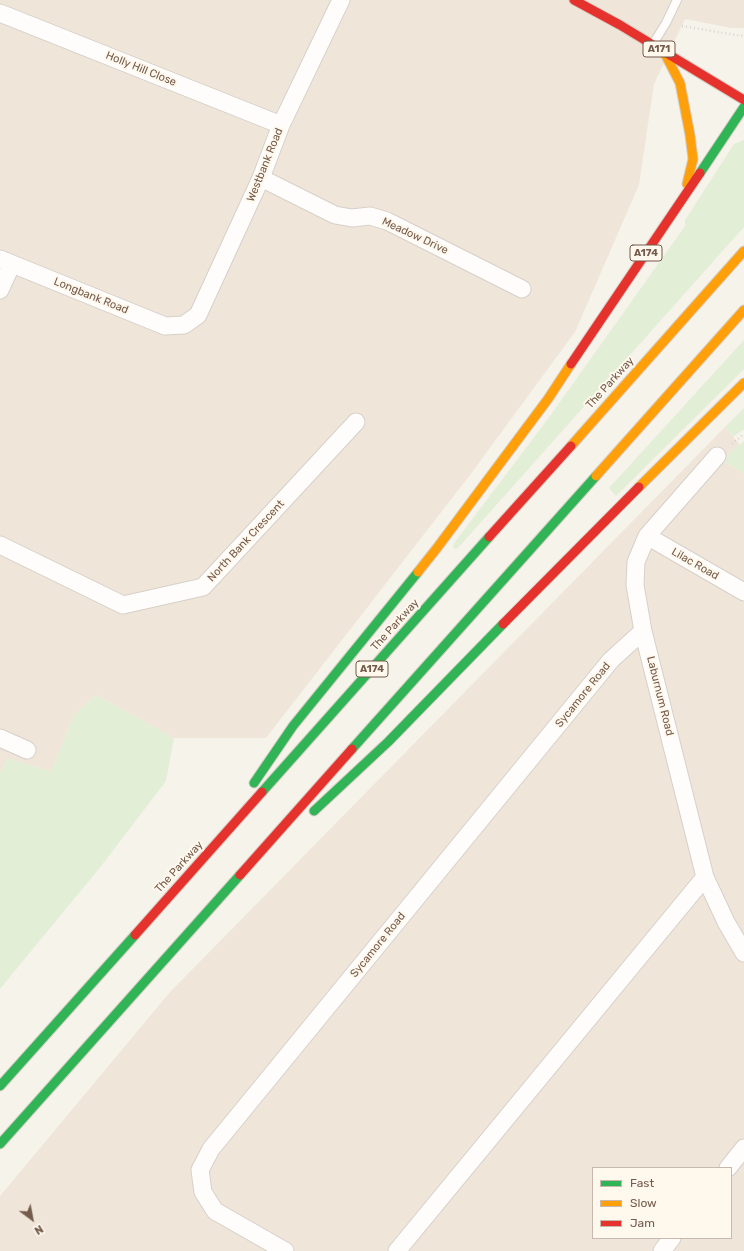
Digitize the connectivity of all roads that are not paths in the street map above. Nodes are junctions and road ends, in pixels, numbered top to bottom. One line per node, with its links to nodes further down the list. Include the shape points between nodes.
1 (341, 0): 9 (street, Westbank Road)
2 (574, 0): 5 (main road, A171)
3 (676, 0): 5 (lane)
4 (0, 13): 9 (street, Holly Hill Close)
5 (653, 45): 6 (main road, A171)
6 (664, 52): 7 (main road, A171); 11 (main road, A171, via 680,83 690,135 693,159)
7 (744, 100)
8 (744, 107): 11 (main road, A174)
9 (281, 125): 10 (street, Westbank Road)
10 (261, 178): 14 (street, Meadow Drive, via 335,215 352,218 370,216 387,221); 17 (street, Westbank Road, via 198,315)
11 (686, 193): 29 (main road, A174, via 548,399 437,548 293,726)
12 (744, 251): 29 (main road, The Parkway / A174)
13 (6, 261): 15 (street); 17 (street, Longbank Road, via 165,326)
14 (522, 289)
15 (0, 290)
16 (744, 310): 31 (main road)
17 (184, 325)
18 (744, 383): 27 (main road, via 388,742)
19 (356, 422): 22 (street, North Bank Crescent, via 203,587 123,605)
20 (717, 456): 21 (street, Laburnum Road)
21 (647, 536): 23 (street, Lilac Road); 24 (street, Laburnum Road, via 636,562 635,585)
22 (0, 545)
23 (744, 592)
24 (643, 631): 30 (street, Laburnum Road); 38 (street, Sycamore Road, via 611,660 211,1149 200,1170 203,1192 215,1211)
25 (0, 738): 26 (street)
26 (27, 750)
27 (308, 817)
28 (285, 838): 31 (main road)
29 (205, 855): 33 (main road, The Parkway / A174)
30 (705, 877): 32 (street, Laburnum Road); 39 (street)
31 (211, 907): 34 (main road)
32 (744, 953)
33 (0, 1086)
34 (0, 1144)
35 (744, 1148): 36 (street)
36 (729, 1167)
37 (671, 1239): 40 (street)
38 (285, 1251)
39 (397, 1251)
40 (662, 1251)

